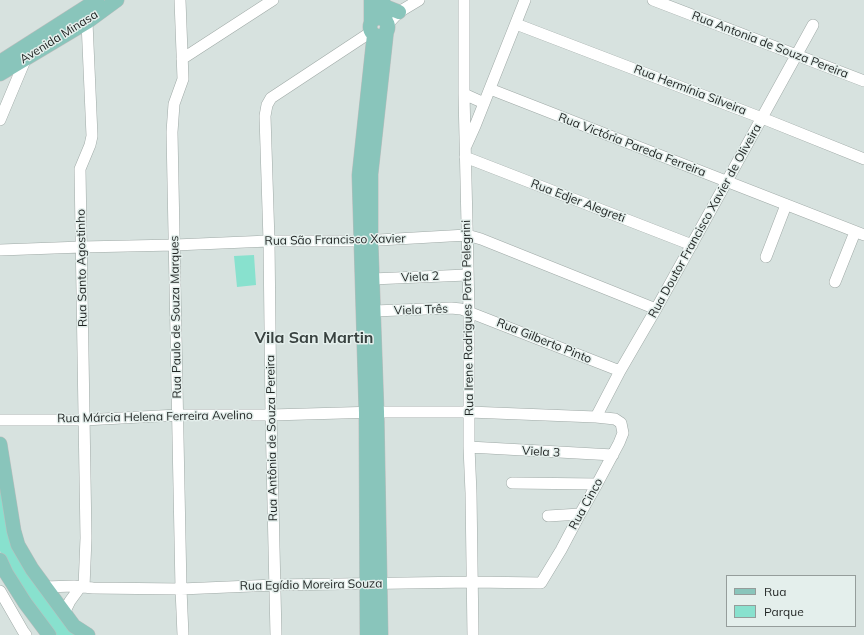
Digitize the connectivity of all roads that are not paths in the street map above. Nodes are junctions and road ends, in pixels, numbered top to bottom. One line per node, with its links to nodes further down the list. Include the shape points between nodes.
1 (117, 0): 12 (main road, Avenida Minasa)
2 (180, 0): 19 (street, Rua Paulo de Souza Marques)
3 (273, 0): 19 (street)
4 (371, 0): 16 (main road)
5 (419, 0): 11 (street)
6 (464, 0): 24 (street, Rua Irene Rodrigues Porto Pelegrini)
7 (525, 0): 13 (street)
8 (653, 0): 17 (street, Rua Antonia de Souza Pereira)
9 (89, 2): 12 (main road, Rua Santo Agostinho); 20 (main road, Avenida Minasa)
10 (384, 3): 11 (main road); 14 (main road)
11 (399, 12): 14 (street)
12 (87, 22): 18 (main road, Avenida Minasa); 38 (street, Rua Santo Agostinho, via 92,136 80,169)
13 (516, 24): 23 (street); 26 (street, Rua Hermínia Silveira)
14 (387, 25): 16 (main road, via 381,19 373,20); 34 (main road)
15 (813, 25): 17 (street, Rua Doutor Francisco Xavier de Oliveira)
16 (372, 30): 34 (main road, via 359,175); 35 (street, Rua Antônia de Souza Pereira, via 271,98 267,106 265,116)
17 (796, 55): 22 (street, Rua Antonia de Souza Pereira); 26 (street, Rua Doutor Francisco Xavier de Oliveira)
18 (26, 58): 21 (main road, Avenida Minasa); 27 (street)
19 (182, 59): 37 (street, Rua Paulo de Souza Marques, via 183,80 174,104 172,132)
20 (0, 62)
21 (0, 74)
22 (864, 81)
23 (490, 90): 25 (street); 30 (street, Rua Victória Pareda Ferreira)
24 (464, 94): 25 (street); 28 (street, Rua Irene Rodrigues Porto Pelegrini)
25 (484, 103): 28 (street)
26 (762, 118): 29 (street, Rua Hermínia Silveira); 30 (street, Rua Doutor Francisco Xavier de Oliveira)
27 (0, 120)
28 (465, 152): 33 (street, Rua Irene Rodrigues Porto Pelegrini); 36 (street, Rua Edjer Alegreti)
29 (864, 159)
30 (727, 181): 31 (street, Rua Victória Pareda Ferreira); 36 (street, Rua Doutor Francisco Xavier de Oliveira)
31 (786, 205): 32 (street, Rua Victória Pareda Ferreira); 40 (street)
32 (860, 234): 43 (street)
33 (467, 235): 34 (street, Rua São Francisco Xavier); 41 (street, Rua Irene Rodrigues Porto Pelegrini); 44 (street, Rua São Francisco Xavier)
34 (366, 241): 35 (street, Rua São Francisco Xavier); 42 (main road); 48 (main road)
35 (269, 242): 37 (street, Rua São Francisco Xavier); 50 (street, Rua Antônia de Souza Pereira)
36 (692, 244): 44 (street, Rua Doutor Francisco Xavier de Oliveira)
37 (175, 245): 38 (street, Rua São Francisco Xavier); 51 (street, Rua Paulo de Souza Marques)
38 (82, 247): 39 (street, Rua São Francisco Xavier); 54 (street, Rua Santo Agostinho)
39 (0, 250)
40 (766, 257)
41 (468, 275): 42 (street, Viela 2); 46 (street, Rua Irene Rodrigues Porto Pelegrini)
42 (372, 279): 45 (main road)
43 (835, 282)
44 (656, 309): 47 (street, Rua Doutor Francisco Xavier de Oliveira)
45 (374, 311): 46 (street, Viela Três, via 451,308); 48 (main road)
46 (469, 311): 47 (street, Rua Gilberto Pinto); 49 (street, Rua Irene Rodrigues Porto Pelegrini)
47 (620, 371): 52 (street, Rua Doutor Francisco Xavier de Oliveira)
48 (372, 412): 49 (street, Rua Márcia Helena Ferreira Avelino); 50 (street, Rua Márcia Helena Ferreira Avelino); 66 (main road)
49 (469, 412): 52 (street, Rua Márcia Helena Ferreira Avelino); 57 (street, Rua Irene Rodrigues Porto Pelegrini)
50 (271, 414): 51 (street, Rua Márcia Helena Ferreira Avelino); 67 (street, Rua Antônia de Souza Pereira)
51 (178, 415): 54 (street, Rua Márcia Helena Ferreira Avelino); 70 (street, Rua Paulo de Souza Marques)
52 (596, 416): 55 (street, Rua Márcia Helena Ferreira Avelino, via 616,419)
53 (0, 420): 54 (street, Rua Márcia Helena Ferreira Avelino)
54 (84, 420): 69 (street, Rua Santo Agostinho)
55 (621, 423): 58 (street, Rua Cinco, via 623,433)
56 (0, 444): 68 (main road, via 18,545)
57 (469, 447): 58 (street, Viela 3); 64 (street, Rua Irene Rodrigues Porto Pelegrini)
58 (613, 455): 60 (street, Rua Cinco)
59 (512, 483): 60 (street)
60 (597, 484): 61 (street, Rua Cinco)
61 (580, 514): 62 (street); 65 (street, Rua Cinco, via 562,550)
62 (548, 516)
63 (0, 560): 74 (main road, via 25,604)
64 (472, 582): 65 (street, Rua Egídio Moreira Souza); 66 (street, Rua Egídio Moreira Souza); 80 (street, Rua Irene Rodrigues Porto Pelegrini)
65 (541, 583)
66 (374, 584): 67 (street, Rua Egídio Moreira Souza); 78 (main road); 79 (main road)
67 (275, 585): 70 (street, Rua Egídio Moreira Souza); 77 (street, Rua Antônia de Souza Pereira)
68 (45, 587): 69 (street, Rua Egídio Moreira Souza); 72 (main road)
69 (86, 587): 70 (street, Rua Egídio Moreira Souza); 72 (street, via 70,601)
70 (181, 589): 76 (street, Rua Paulo de Souza Marques)
71 (0, 591): 73 (street)
72 (64, 613): 75 (main road, via 74,626)
73 (26, 635)
74 (49, 635)
75 (88, 635)
76 (183, 635)
77 (276, 635)
78 (367, 635)
79 (382, 635)
80 (472, 635)

